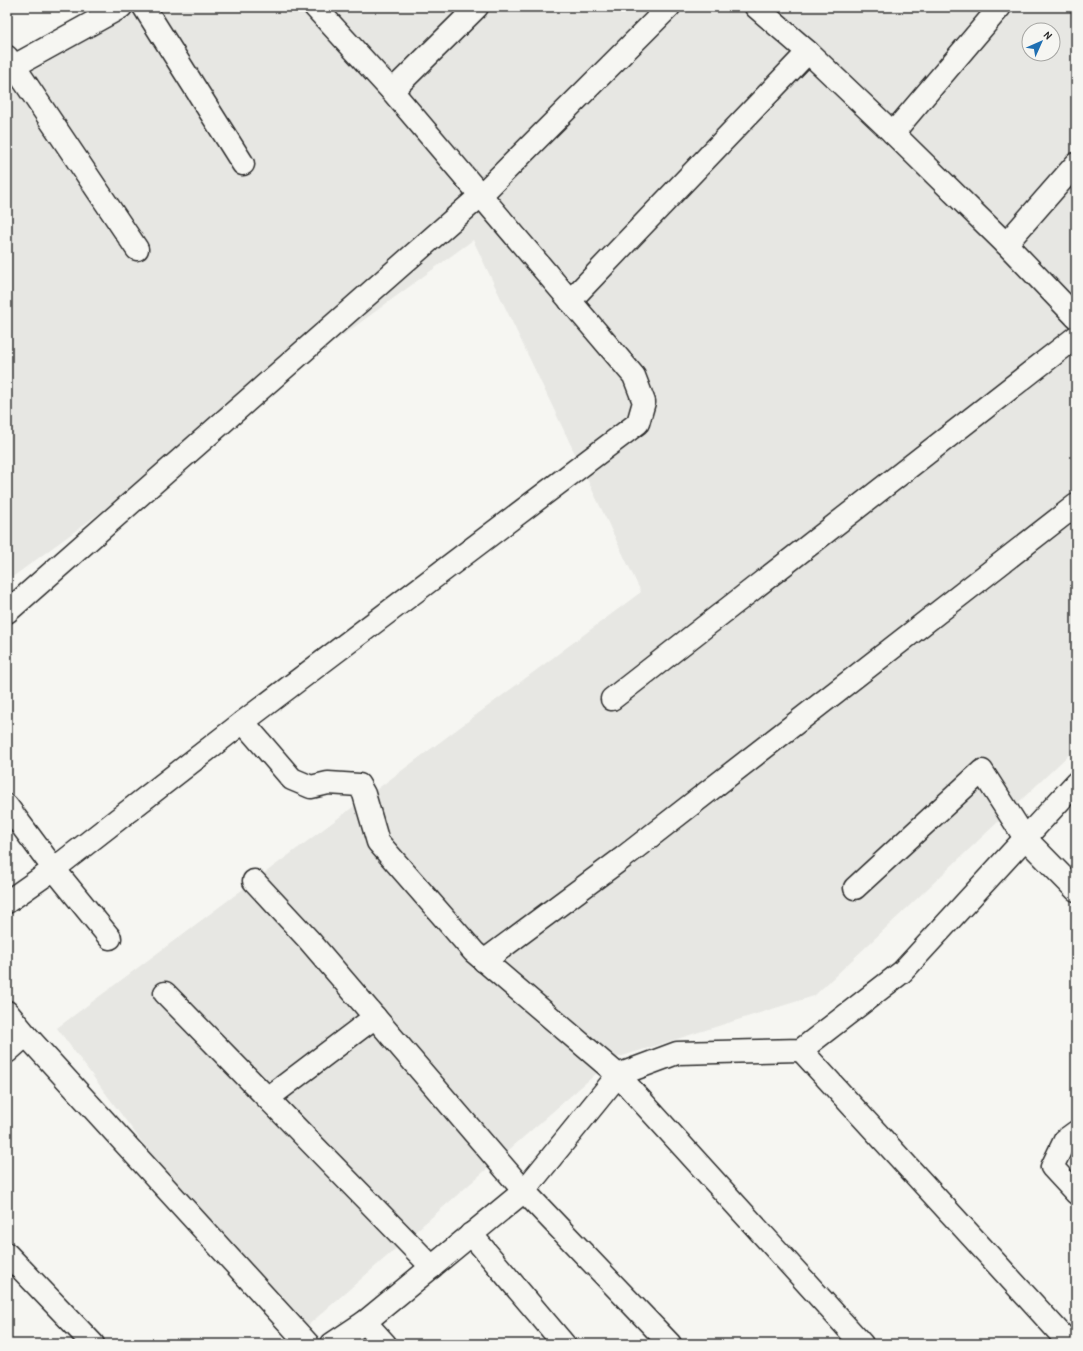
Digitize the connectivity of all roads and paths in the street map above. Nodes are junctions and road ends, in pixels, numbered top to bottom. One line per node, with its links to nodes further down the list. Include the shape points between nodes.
1 (121, 7): 9 (street)
2 (144, 7): 12 (street)
3 (315, 7): 10 (street)
4 (477, 7): 10 (street)
5 (669, 7): 14 (street)
6 (756, 7): 8 (street)
7 (1000, 7): 11 (street)
8 (808, 52): 11 (street); 17 (street)
9 (9, 64): 16 (street)
10 (392, 92): 14 (street)
11 (893, 133): 15 (street)
12 (244, 164)
13 (1076, 164): 15 (street)
14 (480, 196): 17 (street); 21 (street)
15 (1006, 244): 18 (street)
16 (138, 249)
17 (570, 301): 23 (street, via 634,376 644,402 638,423)
18 (1076, 317)
19 (1076, 337): 22 (street)
20 (1076, 505): 33 (street, via 637,847)
21 (7, 612)
22 (612, 699)
23 (243, 722): 27 (street); 33 (street, via 292,778 310,787 328,783 358,786 364,794 378,842)
24 (1076, 783): 26 (street)
25 (7, 806): 27 (street)
26 (1025, 838): 29 (street, via 982,772); 30 (street); 38 (street, via 902,972)
27 (54, 870): 31 (street); 32 (street)
28 (254, 881): 36 (street)
29 (856, 888)
30 (1076, 890)
31 (7, 902)
32 (110, 938)
33 (484, 961): 40 (street)
34 (165, 993): 41 (street)
35 (7, 1012): 37 (street)
36 (375, 1017): 41 (street); 43 (street)
37 (26, 1035): 39 (street); 50 (street)
38 (801, 1050): 40 (street, via 676,1053); 56 (street)
39 (7, 1052)
40 (618, 1075): 43 (street); 55 (street)
41 (268, 1098): 47 (street)
42 (1076, 1132): 44 (street, via 1065,1140 1052,1167)
43 (524, 1191): 45 (street); 54 (street)
44 (1076, 1193)
45 (471, 1234): 47 (street); 53 (street)
46 (7, 1254): 49 (street)
47 (432, 1267): 48 (street)
48 (365, 1322): 51 (street); 52 (street)
49 (93, 1344)
50 (308, 1344)
51 (332, 1344)
52 (385, 1344)
53 (564, 1344)
54 (670, 1344)
55 (862, 1344)
56 (1070, 1344)

